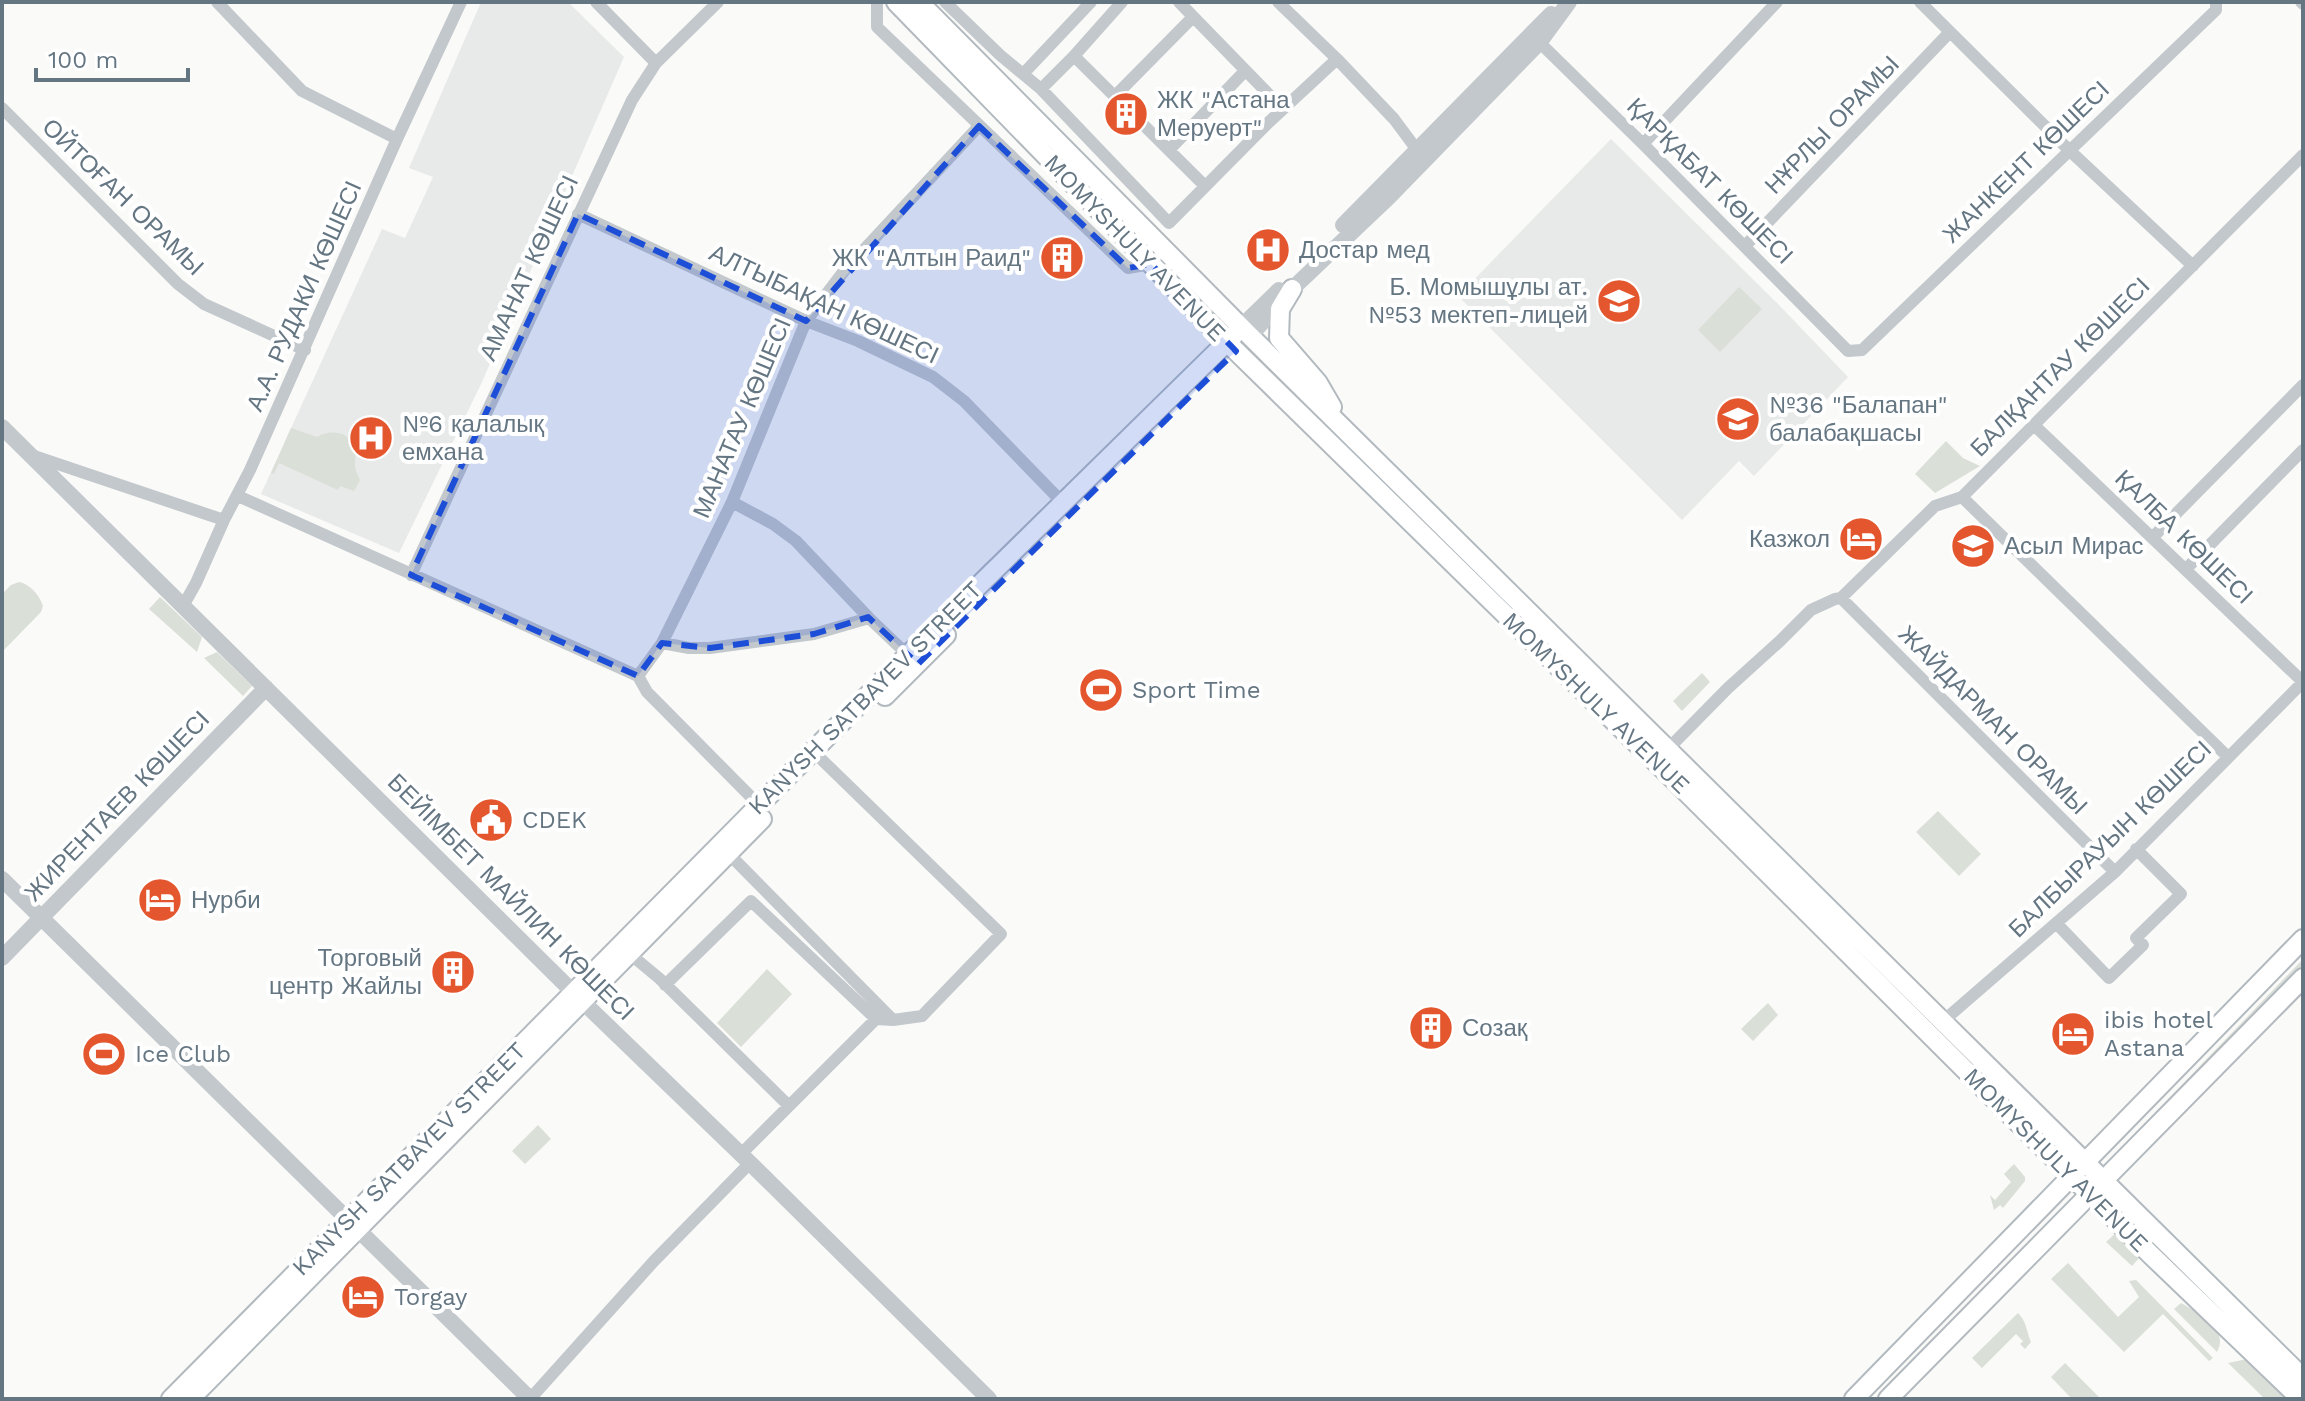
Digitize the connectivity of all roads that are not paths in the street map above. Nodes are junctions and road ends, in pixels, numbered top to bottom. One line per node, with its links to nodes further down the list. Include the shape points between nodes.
1 (217, 2): 30 (street, via 302,91)
2 (461, 2): 30 (street, А.А. РУДАКИ КӨШЕСІ)
3 (596, 2): 22 (street)
4 (718, 2): 22 (street, АМАНАТ КӨШЕСІ)
5 (877, 2): 29 (street, via 877,27)
6 (896, 2): 41 (main road, MOMYSHULY AVENUE)
7 (919, 2): 37 (main road, MOMYSHULY AVENUE)
8 (945, 2): 24 (street)
9 (1091, 2): 24 (street)
10 (1122, 2): 20 (street)
11 (1179, 2): 17 (street)
12 (1278, 2): 21 (street)
13 (1567, 2): 19 (street, KANYSH SATBAYEV STREET)
14 (1777, 2): 31 (street)
15 (1920, 2): 18 (street)
16 (2216, 2): 33 (street, ЖАНКЕНТ КӨШЕСІ, via 2216,10)
17 (1192, 18): 23 (street); 26 (street)
18 (1949, 33): 33 (street); 40 (street, НҰРЛЫ ОРАМЫ)
19 (1535, 38): 31 (street, ҚАРҚАБАТ КӨШЕСІ); 35 (street, KANYSH SATBAYEV STREET)
20 (1074, 56): 25 (street); 26 (street)
21 (1337, 59): 28 (street); 35 (street)
22 (656, 63): 39 (street, АМАНАТ КӨШЕСІ, via 632,100)
23 (1245, 71): 28 (street); 32 (street)
24 (1023, 74): 25 (street)
25 (1041, 89): 36 (street)
26 (1115, 96): 32 (street)
27 (2, 108): 47 (street, ОЙТОҒАН ОРАМЫ, via 178,284 204,304)
28 (1283, 109): 38 (street)
29 (979, 126): 41 (street, via 1128,268); 44 (street, МАНАТАУ КӨШЕСІ, via 844,271)
30 (397, 139): 47 (street, А.А. РУДАКИ КӨШЕСІ)
31 (1643, 144): 40 (street, ҚАРҚАБАТ КӨШЕСІ)
32 (1169, 150): 38 (street)
33 (2069, 150): 42 (street); 48 (street, ЖАНКЕНТ КӨШЕСІ)
34 (2303, 155): 42 (street, БАЛҚАНТАУ КӨШЕСІ)
35 (1421, 156): 43 (street, KANYSH SATBAYEV STREET); 45 (street, KANYSH SATBAYEV STREET)
36 (1113, 165): 37 (street); 38 (street, via 1169,223)
37 (1097, 181): 45 (main road, MOMYSHULY AVENUE)
38 (1205, 186)
39 (578, 214): 44 (street, АЛТЫБАҚАН КӨШЕСІ); 62 (street, АМАНАТ КӨШЕСІ)
40 (1745, 246): 48 (street, ҚАРҚАБАТ КӨШЕСІ, via 1848,351)
41 (1151, 264): 46 (main road, MOMYSHULY AVENUE)
42 (2193, 266): 50 (street, БАЛҚАНТАУ КӨШЕСІ)
43 (1292, 289): 45 (street, KANYSH SATBAYEV STREET); 52 (main road, via 1280,309 1279,338 1318,383)
44 (806, 321): 57 (street, МАНАТАУ КӨШЕСІ); 58 (street, АЛТЫБАҚАН КӨШЕСІ, via 933,377 964,401)
45 (1246, 332): 46 (main road, KANYSH SATBAYEV STREET); 52 (main road, MOMYSHULY AVENUE)
46 (1231, 346): 58 (main road, KANYSH SATBAYEV STREET); 67 (main road, KANYSH SATBAYEV STREET, via 997,583); 71 (main road, MOMYSHULY AVENUE)
47 (305, 350): 55 (street, А.А. РУДАКИ КӨШЕСІ)
48 (1862, 350)
49 (2303, 385): 60 (street)
50 (2034, 425): 56 (street, БАЛҚАНТАУ КӨШЕСІ); 60 (street, ҚАЛБА КӨШЕСІ)
51 (2, 427): 54 (street, БЕЙІМБЕТ МАЙЛИН КӨШЕСІ)
52 (1345, 430): 71 (main road, MOMYSHULY AVENUE)
53 (2303, 450): 61 (street)
54 (29, 454): 59 (street); 64 (street, БЕЙІМБЕТ МАЙЛИН КӨШЕСІ)
55 (238, 496): 59 (street, А.А. РУДАКИ КӨШЕСІ); 62 (street)
56 (1962, 497): 63 (street, БАЛҚАНТАУ КӨШЕСІ, via 1935,506); 72 (street)
57 (732, 502): 65 (street, via 796,541); 66 (street, МАНАТАУ КӨШЕСІ)
58 (1062, 502): 67 (main road, KANYSH SATBAYEV STREET)
59 (224, 520): 64 (street, А.А. РУДАКИ КӨШЕСІ)
60 (2153, 537): 61 (street, ҚАЛБА КӨШЕСІ)
61 (2186, 569): 69 (street, ҚАЛБА КӨШЕСІ)
62 (411, 575): 68 (street)
63 (1841, 598): 71 (street, БАЛҚАНТАУ КӨШЕСІ, via 1811,610); 77 (street, ЖАЙДАРМАН ОРАМЫ)
64 (183, 606): 70 (street, БЕЙІМБЕТ МАЙЛИН КӨШЕСІ)
65 (869, 618): 66 (street, via 814,634 710,648); 67 (street)
66 (662, 643): 68 (street, МАНАТАУ КӨШЕСІ)
67 (913, 660): 73 (main road, KANYSH SATBAYEV STREET); 74 (main road, KANYSH SATBAYEV STREET)
68 (638, 676): 74 (street, via 647,692)
69 (2303, 682): 72 (street, БАЛБЫРАУЫН КӨШЕСІ)
70 (266, 688): 79 (street, ЖИРЕНТАЕВ КӨШЕСІ); 86 (street, БЕЙІМБЕТ МАЙЛИН КӨШЕСІ)
71 (1662, 755): 89 (main road, MOMYSHULY AVENUE); 92 (main road, MOMYSHULY AVENUE)
72 (2228, 757): 75 (street, БАЛБЫРАУЫН КӨШЕСІ)
73 (820, 758): 76 (main road, KANYSH SATBAYEV STREET); 88 (street, via 1001,934 922,1016)
74 (759, 805): 76 (main road, KANYSH SATBAYEV STREET)
75 (2136, 849): 77 (street, БАЛБЫРАУЫН КӨШЕСІ); 80 (street, via 2181,894 2136,938 2143,945 2109,978)
76 (724, 850): 82 (main road, KANYSH SATBAYEV STREET); 86 (main road, KANYSH SATBAYEV STREET); 88 (street)
77 (2115, 872): 80 (street, БАЛБЫРАУЫН КӨШЕСІ)
78 (2, 879): 79 (street)
79 (41, 919): 83 (street, ЖИРЕНТАЕВ КӨШЕСІ); 94 (street)
80 (2056, 923): 89 (street, БАЛБЫРАУЫН КӨШЕСІ)
81 (2303, 939): 92 (main road)
82 (630, 954): 85 (street); 86 (main road, KANYSH SATBAYEV STREET)
83 (2, 958)
84 (2303, 978): 93 (main road)
85 (665, 985): 87 (street, via 751,901); 90 (street)
86 (578, 997): 91 (street, БЕЙІМБЕТ МАЙЛИН КӨШЕСІ); 94 (main road, KANYSH SATBAYEV STREET)
87 (876, 1019): 88 (street); 90 (street)
88 (893, 1020)
89 (1942, 1022): 92 (main road, MOMYSHULY AVENUE)
90 (789, 1106): 91 (street)
91 (745, 1159): 98 (street); 99 (street, БЕЙІМБЕТ МАЙЛИН КӨШЕСІ)
92 (2078, 1169): 93 (main road, MOMYSHULY AVENUE); 100 (main road)
93 (2097, 1188): 95 (main road, MOMYSHULY AVENUE); 101 (main road); 102 (main road, MOMYSHULY AVENUE)
94 (353, 1225): 96 (main road, KANYSH SATBAYEV STREET); 97 (main road, KANYSH SATBAYEV STREET); 98 (street)
95 (2303, 1378)
96 (171, 1399)
97 (190, 1399)
98 (530, 1399)
99 (989, 1399)
100 (1854, 1399)
101 (1888, 1399)
102 (2301, 1399)

